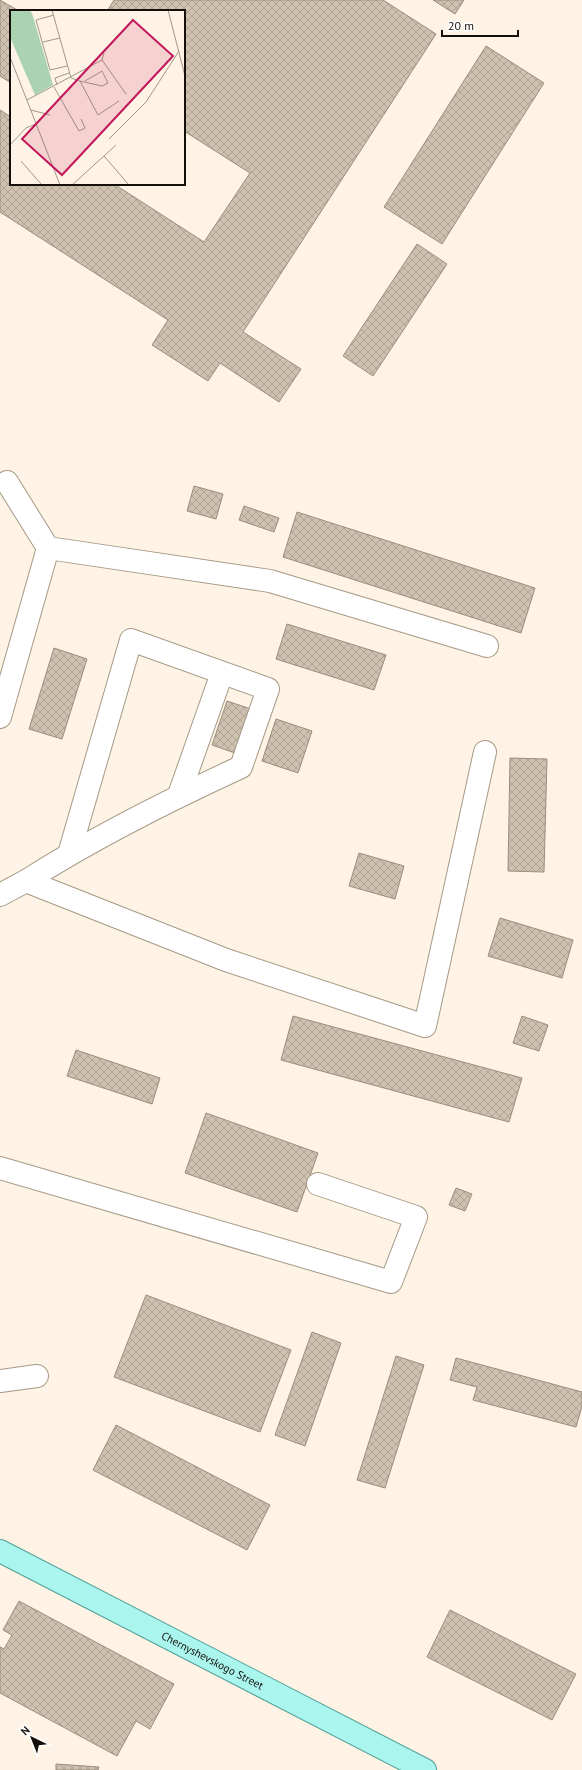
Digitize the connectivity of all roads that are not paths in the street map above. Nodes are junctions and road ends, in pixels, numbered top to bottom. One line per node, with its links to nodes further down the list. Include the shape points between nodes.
1 (7, 482): 2 (street)
2 (48, 548): 3 (street, via 270,580); 5 (street)
3 (487, 646)
4 (222, 673): 7 (street); 7 (street, via 268,688 241,767); 8 (street, via 130,640)
5 (0, 717)
6 (485, 752): 9 (street, via 425,1026 226,960)
7 (179, 795): 8 (street)
8 (69, 854): 9 (street)
9 (26, 881): 10 (street)
10 (0, 896)
11 (0, 1168): 12 (street, via 391,1282 416,1217)
12 (318, 1184)
13 (37, 1376): 14 (street)
14 (0, 1380)
15 (2, 1555): 16 (main road, Chernyshevskogo Street)
16 (425, 1770)

